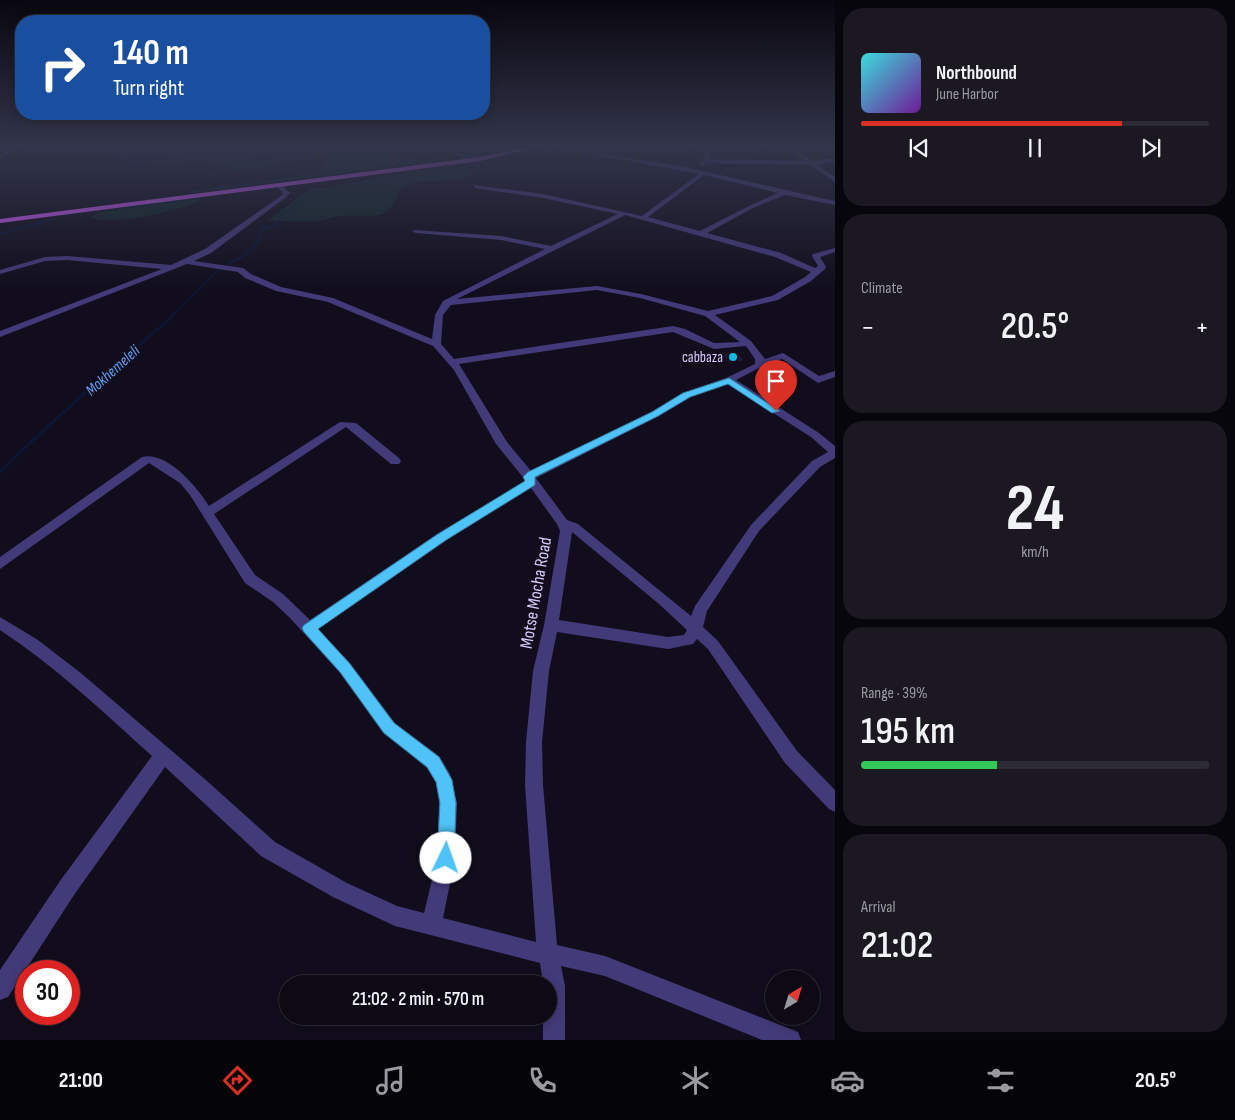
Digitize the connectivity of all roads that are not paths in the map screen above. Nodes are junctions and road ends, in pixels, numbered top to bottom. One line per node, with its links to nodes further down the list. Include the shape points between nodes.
1 (200, 195): 10 (main road)
2 (285, 195): 15 (street, via 208,251)
3 (537, 195): 8 (street)
4 (673, 195): 9 (street)
5 (780, 195): 12 (street)
6 (792, 195): 7 (street)
7 (835, 203)
8 (624, 213): 9 (street); 13 (street)
9 (643, 218): 12 (street)
10 (0, 221)
11 (416, 231): 13 (street, via 507,239)
12 (700, 234): 17 (street)
13 (553, 249): 19 (street, via 458,294)
14 (835, 250): 17 (street, via 816,256)
15 (186, 262): 16 (street); 23 (street, via 240,270 279,289 330,300)
16 (171, 268): 18 (street, via 67,258 46,259); 21 (street)
17 (823, 269): 20 (street, via 775,298)
18 (0, 272)
19 (446, 304): 20 (street, via 596,288); 23 (street, via 439,315)
20 (708, 314): 22 (street)
21 (0, 334)
22 (748, 343): 24 (street, via 715,346 673,329); 25 (street)
23 (436, 344): 24 (street, Motse Mocha Road)
24 (451, 362): 30 (street, Motse Mocha Road, via 502,444)
25 (762, 363): 26 (street, via 783,356 818,380); 27 (street)
26 (835, 374)
27 (729, 380): 28 (street, via 815,435); 30 (street, via 687,395)
28 (835, 453): 37 (street, via 816,464 755,528 700,610)
29 (395, 461): 31 (street, via 352,425 344,424)
30 (530, 480): 32 (street, Motse Mocha Road); 36 (street)
31 (208, 512): 33 (street, via 184,480 148,459); 36 (street, via 250,579 278,598)
32 (563, 523): 35 (street, Motse Mocha Road, via 565,541); 37 (street, via 574,528)
33 (0, 564)
34 (0, 623): 38 (street, via 33,644)
35 (552, 625): 37 (street, via 668,643 688,640); 41 (street, Motse Mocha Road, via 542,671 534,742 534,785)
36 (309, 628): 40 (street, via 345,668 389,728 433,762 444,780 448,803 446,858)
37 (696, 628): 39 (street, via 713,645 791,757)
38 (163, 755): 40 (street, via 268,849 340,890 395,916); 42 (street, via 67,888)
39 (835, 803)
40 (431, 926): 41 (street)
41 (548, 955): 43 (street, Motse Mocha Road, via 554,986); 44 (street, via 567,956 605,966)
42 (0, 990)
43 (554, 1040)
44 (790, 1040)

